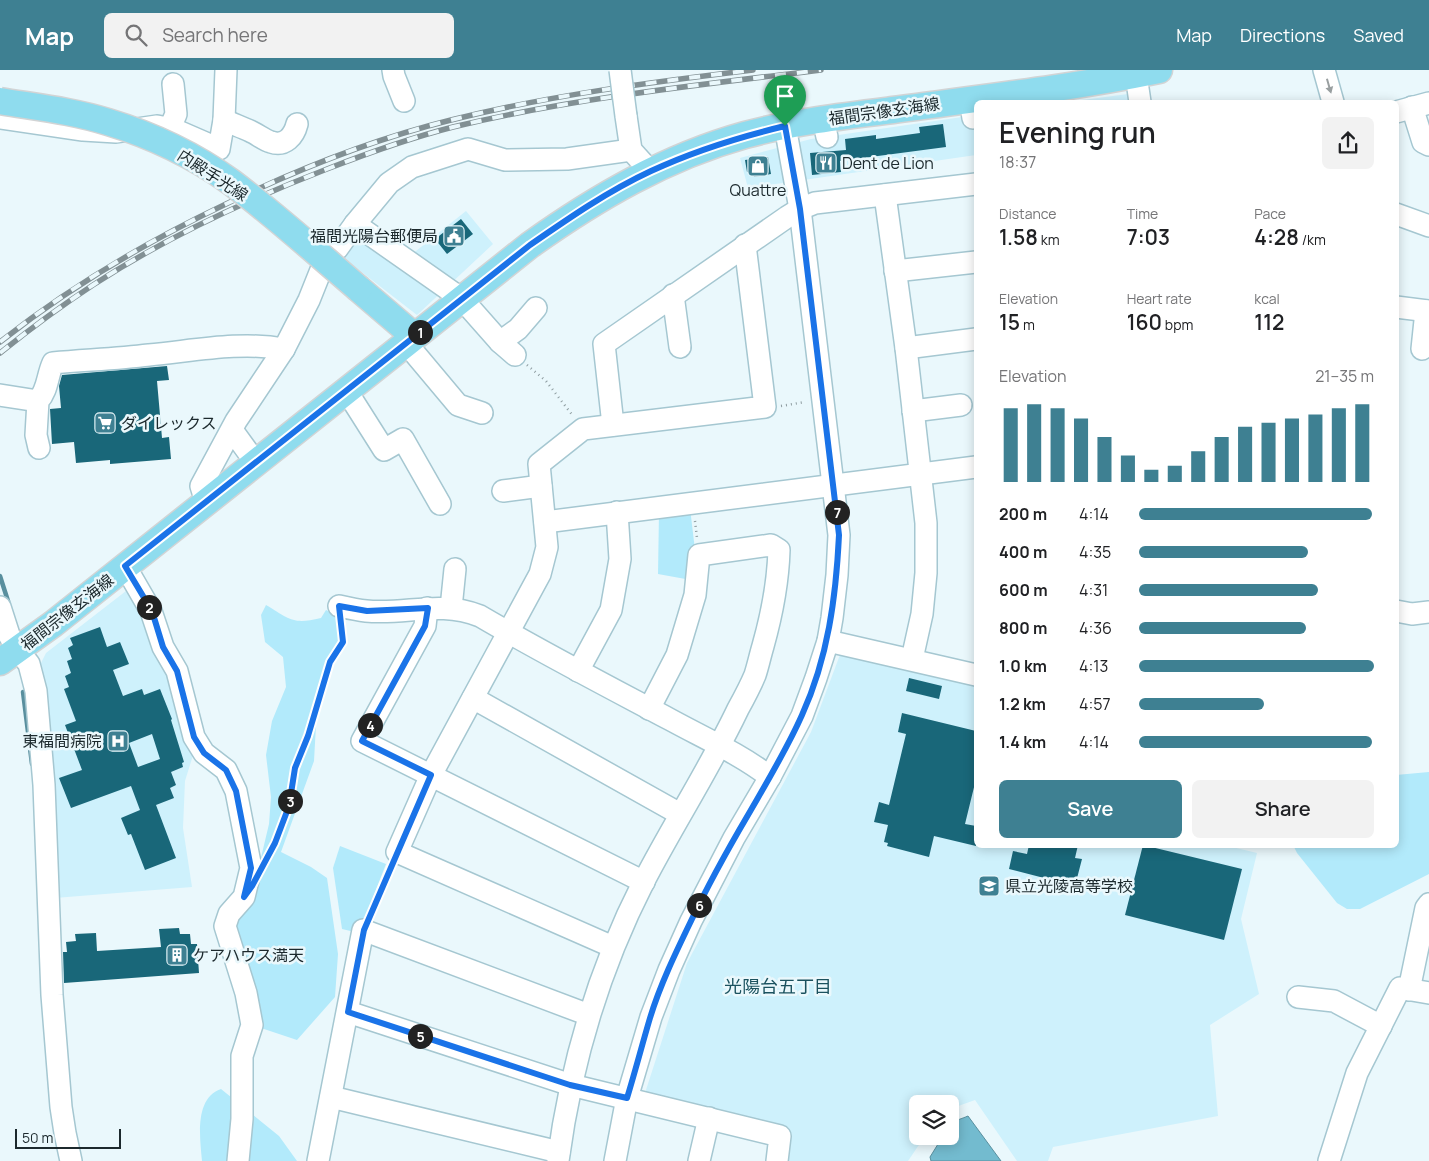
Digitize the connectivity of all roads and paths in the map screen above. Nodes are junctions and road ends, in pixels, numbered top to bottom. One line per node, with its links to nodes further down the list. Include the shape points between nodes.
1 (226, 70): 15 (street)
2 (393, 70): 11 (street)
3 (620, 70): 20 (street, bridge)
4 (1324, 70): 9 (street, one-way to 9)
5 (1148, 72): 7 (main road, 福間宗像玄海線); 8 (street)
6 (173, 84): 18 (street, via 176,114)
7 (1019, 98)
8 (1141, 100)
9 (1332, 100)
10 (0, 101): 39 (main road, 内殿手光線, bridge, via 108,122 198,162 230,182 359,289)
11 (404, 102)
12 (974, 108): 17 (main road, 福間宗像玄海線, via 825,128)
13 (1412, 108): 19 (street, via 1423,142)
14 (0, 118): 18 (street, via 116,132 157,126)
15 (224, 120): 16 (street, via 280,143 288,140); 18 (street, via 218,149)
16 (297, 124)
17 (785, 126): 21 (main road, 福間宗像玄海線, via 743,136); 24 (street)
18 (170, 128)
19 (1429, 145)
20 (631, 150): 21 (street); 26 (street, via 567,159 504,160 468,149 412,167 389,183)
21 (650, 171): 34 (main road, 福間宗像玄海線, via 572,216)
22 (974, 184): 23 (street)
23 (884, 195): 24 (street); 32 (street)
24 (800, 209): 28 (street); 60 (street)
25 (1399, 215): 27 (street)
26 (354, 224): 29 (street); 34 (street)
27 (1429, 226)
28 (745, 245): 33 (street); 50 (street)
29 (336, 249)
30 (974, 262): 32 (street)
31 (321, 270): 41 (street)
32 (895, 272): 42 (street)
33 (673, 295): 40 (street); 53 (street, via 604,344)
34 (462, 299): 39 (main road, 福間宗像玄海線); 43 (street)
35 (1399, 307): 37 (street)
36 (536, 308): 43 (street, via 518,329)
37 (1427, 311): 44 (street)
38 (974, 339): 42 (street)
39 (410, 340): 45 (main road, 福間宗像玄海線); 52 (street, via 458,405)
40 (680, 347)
41 (284, 348): 47 (street, via 265,345 215,348 53,363 45,394); 55 (street)
42 (906, 348): 51 (street)
43 (508, 349): 54 (path, via 546,381)
44 (1422, 349)
45 (346, 390): 57 (main road, 福間宗像玄海線); 64 (street, via 384,450 403,439)
46 (0, 395): 47 (street)
47 (38, 401): 56 (street)
48 (810, 402): 50 (path)
49 (961, 405): 51 (street)
50 (765, 407): 53 (street)
51 (912, 411): 59 (street)
52 (482, 413)
53 (613, 425): 54 (street)
54 (583, 429): 61 (street, via 539,464)
55 (232, 430): 57 (street); 63 (street, via 201,486)
56 (38, 448)
57 (256, 463): 63 (main road, 福間宗像玄海線)
58 (974, 467): 59 (street)
59 (921, 475): 60 (street); 80 (street, via 926,573 922,614)
60 (834, 485): 65 (street); 78 (street, via 839,545)
61 (541, 486): 62 (street); 67 (street)
62 (503, 491)
63 (206, 502): 69 (main road, 福間宗像玄海線)
64 (440, 504)
65 (617, 512): 67 (street); 81 (street, via 620,559 611,610)
66 (695, 520): 68 (path)
67 (546, 522): 77 (street, via 547,547 540,574)
68 (699, 555): 84 (street, via 695,595 677,655); 85 (street, via 771,545 779,550 772,612 755,674)
69 (125, 566): 79 (main road, 福間宗像玄海線); 106 (street, via 152,611 163,647 177,671 194,737 204,753 226,770 236,791 251,868 244,897 228,914 225,926 246,993 252,1025 242,1056)
70 (455, 569): 74 (street)
71 (0, 606): 79 (street, via 9,634)
72 (339, 606): 73 (street, via 367,611); 90 (path, via 343,642 330,662 295,768 289,806)
73 (428, 608): 74 (street); 86 (street, via 425,626 362,741)
74 (450, 608): 77 (street, via 480,616)
75 (1399, 612): 76 (street)
76 (1429, 612)
77 (508, 632): 81 (street); 83 (street)
78 (828, 641): 80 (street); 87 (street, via 802,716)
79 (9, 656): 105 (street, via 29,664 36,691 44,785 52,995 65,1134)
80 (912, 659): 82 (street)
81 (578, 671): 84 (street)
82 (974, 674)
83 (473, 698): 86 (street); 88 (street)
84 (649, 709): 85 (street)
85 (720, 747): 87 (street); 88 (street)
86 (431, 775): 89 (street); 91 (street)
87 (770, 777): 102 (street, via 687,929 650,1017)
88 (680, 814): 91 (street)
89 (397, 852): 93 (path); 94 (street)
90 (266, 860)
91 (644, 882): 94 (street)
92 (1429, 904): 95 (street, via 1426,908)
93 (364, 930): 97 (street); 98 (street)
94 (613, 947): 98 (street)
95 (1419, 992): 99 (street, via 1400,988)
96 (1298, 997): 99 (street, via 1334,1001)
97 (348, 1012): 100 (street); 101 (street)
98 (589, 1015): 100 (street)
99 (1381, 1026): 111 (street, via 1357,1073)
100 (570, 1085): 102 (street); 104 (street)
101 (331, 1097): 104 (street); 107 (street)
102 (627, 1098): 103 (street); 108 (street)
103 (709, 1118): 109 (street); 110 (street, via 780,1136)
104 (558, 1156)
105 (71, 1161)
106 (238, 1161)
107 (318, 1161)
108 (615, 1161)
109 (699, 1161)
110 (777, 1161)
111 (1329, 1161)

